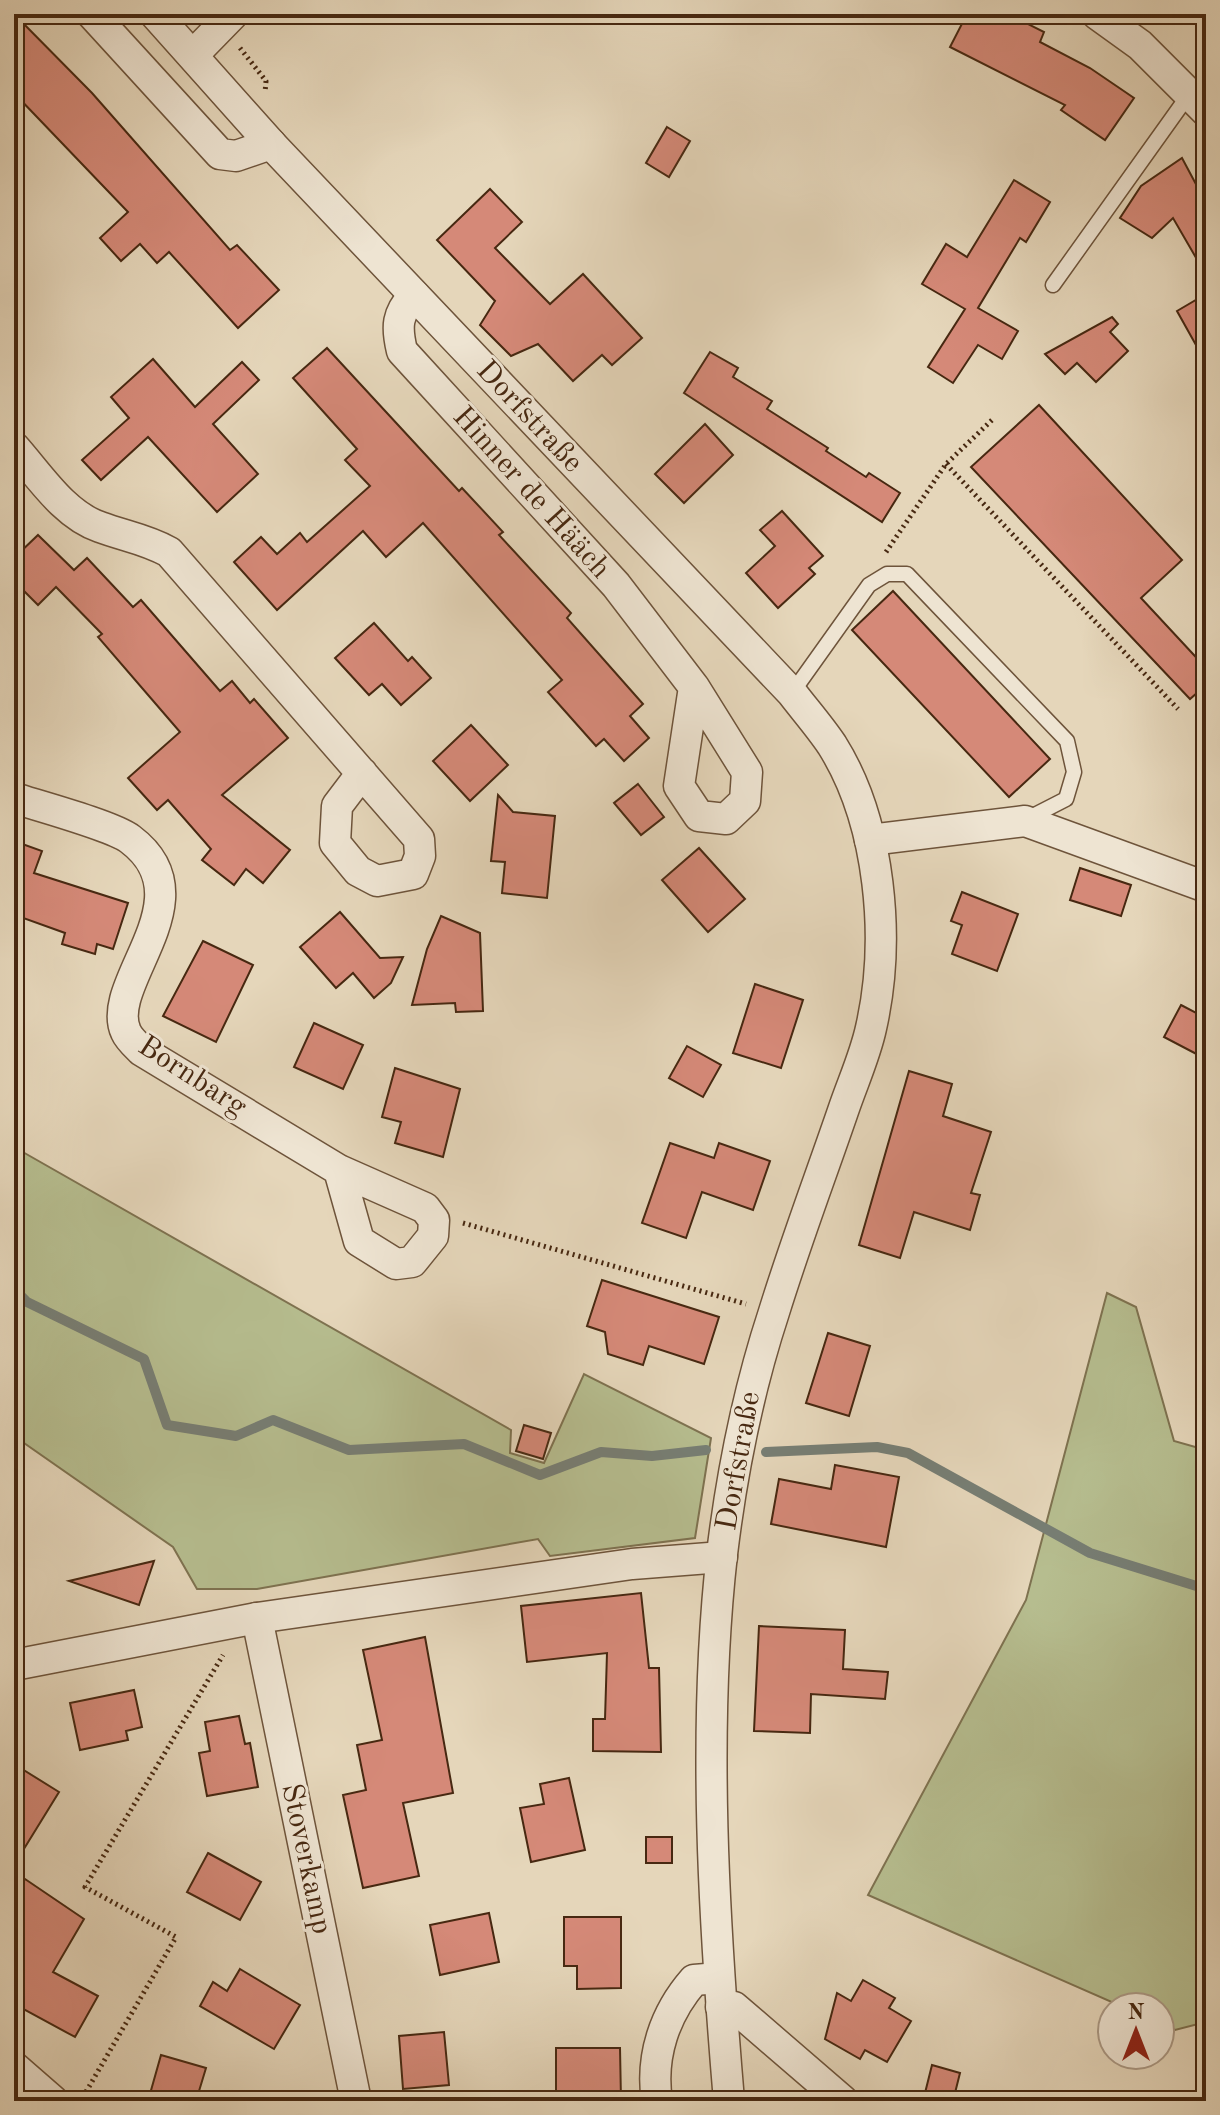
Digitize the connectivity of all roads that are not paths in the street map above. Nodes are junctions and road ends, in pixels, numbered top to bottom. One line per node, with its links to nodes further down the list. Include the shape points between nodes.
1 (92, 14): 7 (street, via 220,154 236,156)
2 (155, 14): 5 (street, Dorfstraße)
3 (233, 14): 5 (street)
4 (1097, 14): 6 (street, via 1140,45)
5 (193, 55): 7 (street, Dorfstraße)
6 (1198, 102): 8 (lane)
7 (271, 144): 9 (street, Dorfstraße)
8 (1053, 285)
9 (414, 295): 11 (street, Hinner de Hääch, via 400,310 402,351 616,585); 12 (street, Dorfstraße)
10 (14, 447): 13 (street, via 73,512 98,527 146,539 169,552)
11 (694, 687)
12 (792, 693): 15 (lane, via 869,585 887,574 907,574 1067,741 1074,772 1066,799); 16 (street, Dorfstraße, via 832,745 856,792)
13 (362, 773)
14 (14, 798): 18 (street, Bornbarg, via 129,837 152,862 160,887 159,913 124,1010 125,1032 142,1051)
15 (1025, 821): 16 (street); 17 (street)
16 (870, 840): 19 (street, Dorfstraße, via 879,892 880,945 871,1028 744,1412)
17 (1206, 887)
18 (339, 1170): 18 (street, Bornbarg, via 359,1241 396,1264 412,1262 433,1236 434,1220 425,1208)
19 (722, 1557): 20 (street, via 632,1564); 22 (street, Dorfstraße)
20 (250, 1619): 21 (street); 25 (street, Stoverkamp)
21 (14, 1665)
22 (711, 1988): 26 (street, via 674,2003 656,2054); 27 (street, Dorfstraße); 28 (street)
23 (14, 2067): 24 (street)
24 (59, 2101)
25 (356, 2101)
26 (657, 2101)
27 (729, 2101)
28 (843, 2101)

